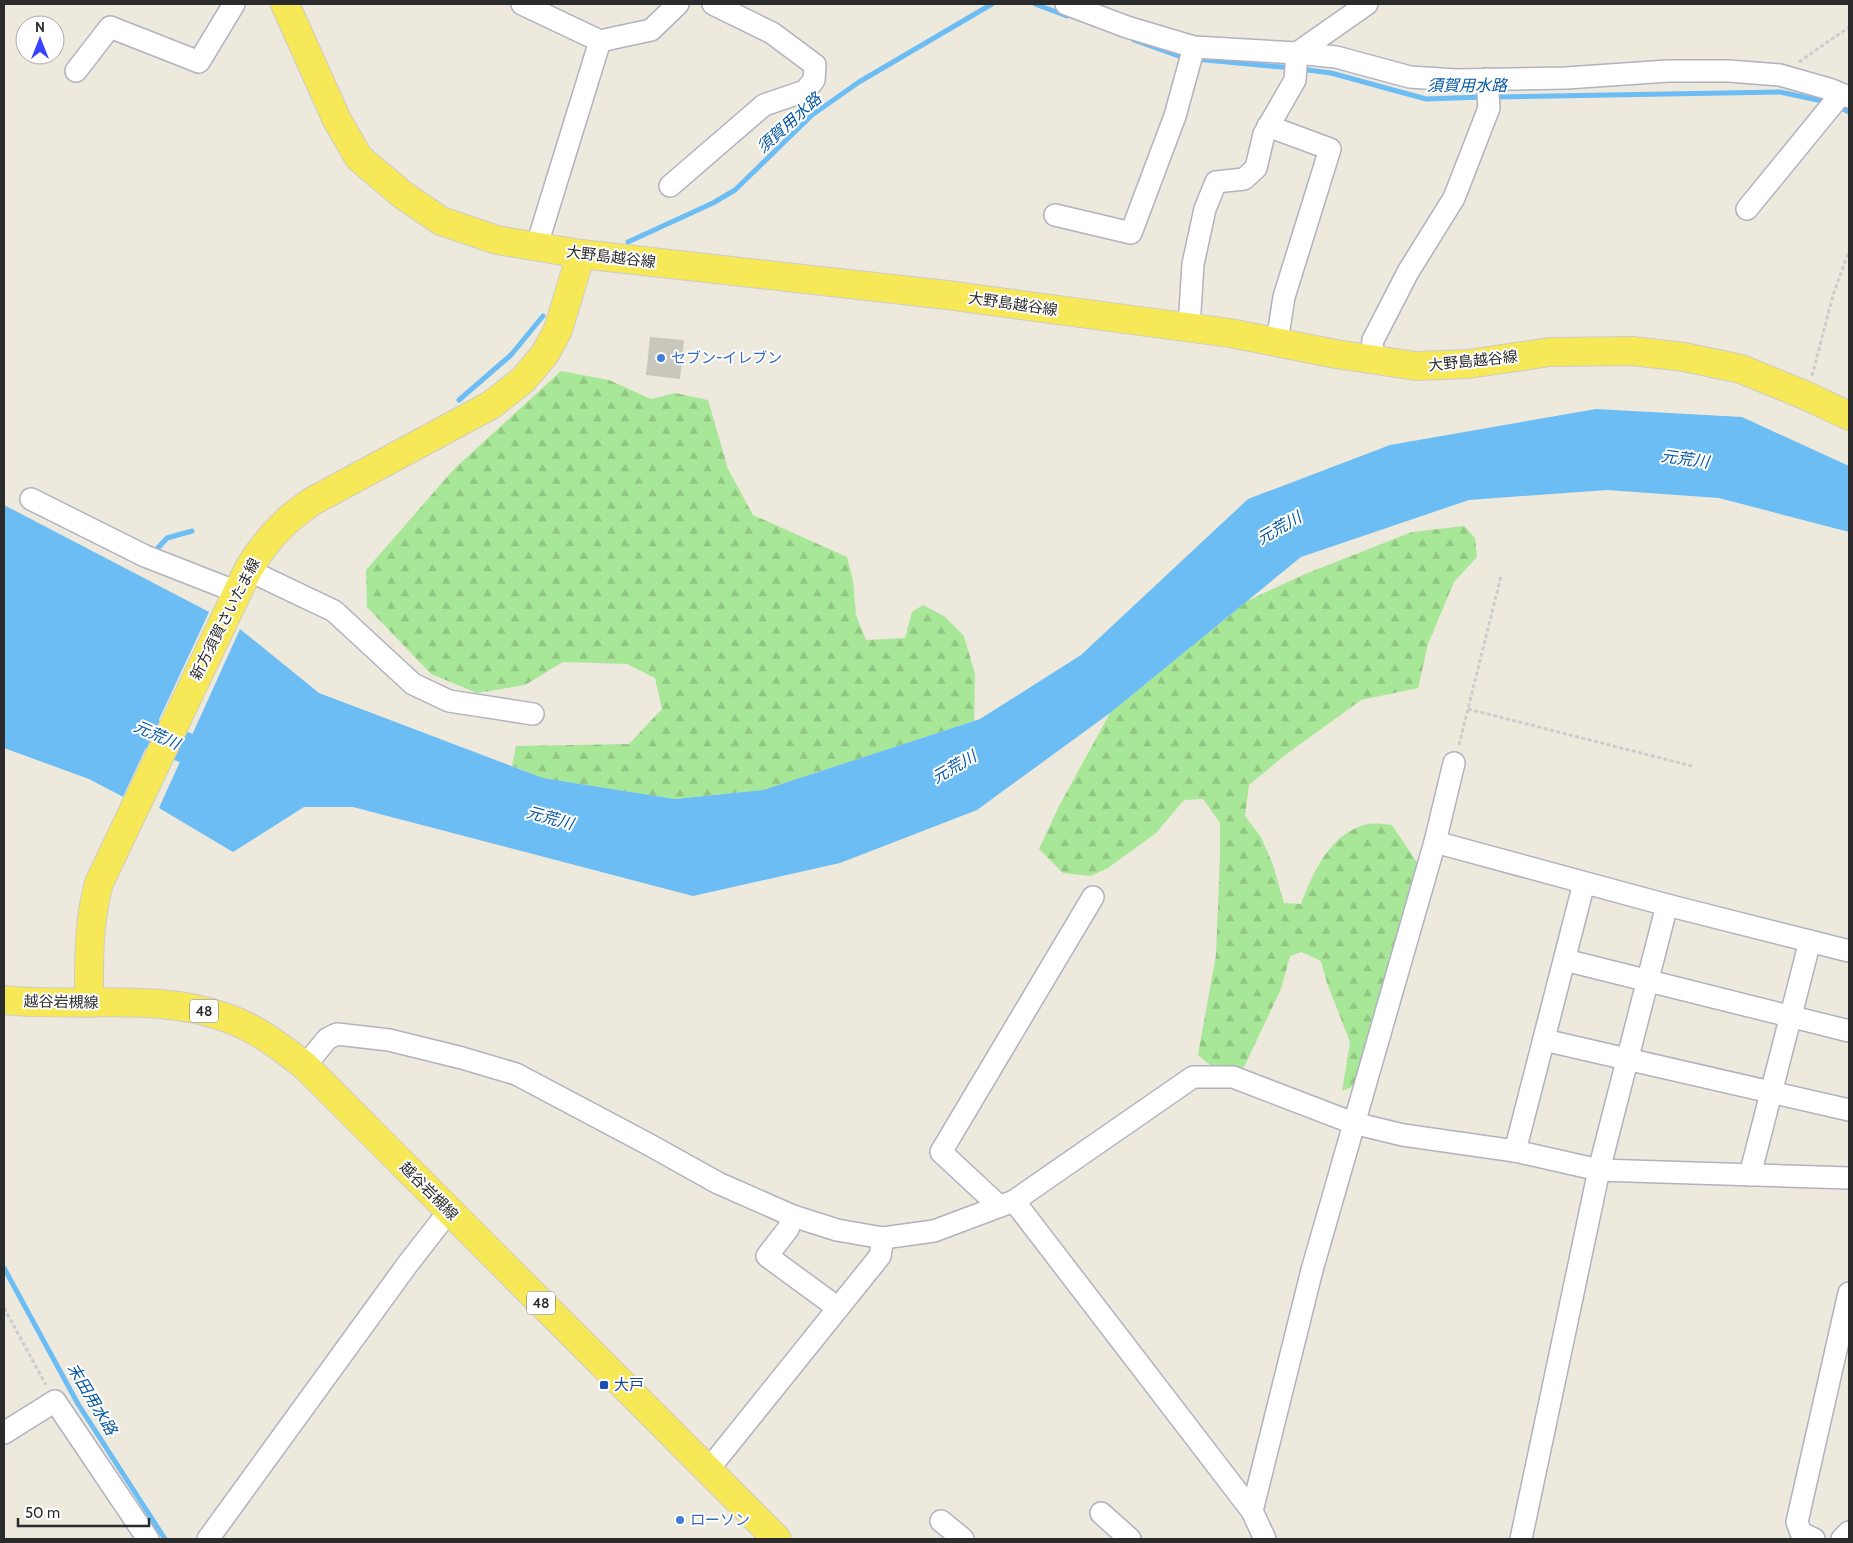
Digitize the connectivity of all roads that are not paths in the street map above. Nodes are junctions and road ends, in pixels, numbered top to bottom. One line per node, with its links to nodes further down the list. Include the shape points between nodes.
1 (234, 4): 11 (street, via 199,62 110,27)
2 (285, 4): 18 (main road, 大野島越谷線, via 337,120 359,158 403,195 441,220 496,240)
3 (522, 4): 8 (street)
4 (678, 4): 8 (street, via 651,30)
5 (713, 4): 15 (street, via 772,33 815,65 814,80 805,91 764,105)
6 (1066, 4): 9 (street)
7 (1367, 4): 10 (street)
8 (600, 41): 18 (street)
9 (1192, 56): 10 (street); 17 (street, via 1175,116 1131,233)
10 (1296, 65): 12 (street, via 1336,57 1410,77); 14 (street)
11 (76, 71)
12 (1487, 79): 13 (street, via 1729,71 1780,75); 22 (street, via 1489,108 1457,189 1388,309 1373,340)
13 (1838, 100): 16 (street)
14 (1268, 126): 20 (street, via 1256,168 1244,179 1216,182 1212,191 1193,264); 21 (street, via 1330,149 1284,297)
15 (670, 186)
16 (1747, 208)
17 (1055, 215)
18 (536, 248): 19 (main road, 大野島越谷線)
19 (580, 254): 20 (main road, 大野島越谷線, via 947,295); 25 (main road, 新方須賀さいたま線, via 558,330 545,354 523,380 491,405 311,502 272,536)
20 (1189, 327): 21 (main road, 大野島越谷線)
21 (1276, 342): 22 (main road, 大野島越谷線)
22 (1371, 360): 23 (main road, 大野島越谷線, via 1416,366 1468,364 1550,352 1632,351 1684,357 1741,369)
23 (1849, 416)
24 (30, 499): 25 (street, via 145,556)
25 (238, 588): 26 (street, via 334,612 412,684 449,701); 37 (main road, 新方須賀さいたま線, via 99,883 89,934)
26 (533, 714)
27 (1454, 764): 28 (street)
28 (1435, 842): 29 (street); 45 (street)
29 (1584, 883): 31 (street); 34 (street)
30 (1093, 897): 50 (street, via 941,1152)
31 (1667, 905): 32 (street); 35 (street)
32 (1810, 941): 33 (street); 38 (street)
33 (1849, 951)
34 (1565, 960): 35 (street); 40 (street)
35 (1647, 980): 38 (street); 41 (street)
36 (4, 1000): 37 (main road, 越谷岩槻線 / 48)
37 (89, 1003): 42 (main road, 越谷岩槻線 / 48, via 162,1004 228,1018 280,1046)
38 (1791, 1017): 39 (street); 43 (street)
39 (1849, 1031)
40 (1544, 1040): 41 (street); 46 (street)
41 (1627, 1059): 43 (street); 47 (street)
42 (305, 1066): 51 (main road, 越谷岩槻線 / 48); 52 (street, via 327,1039 337,1034 389,1040 516,1074 718,1183)
43 (1772, 1092): 44 (street); 48 (street)
44 (1849, 1110)
45 (1353, 1123): 46 (street); 50 (street, via 1233,1077 1193,1077); 58 (street, via 1312,1270)
46 (1516, 1152): 47 (street)
47 (1598, 1170): 48 (street); 68 (street)
48 (1750, 1175): 49 (street)
49 (1849, 1178)
50 (1006, 1204): 53 (street, via 934,1231); 58 (street)
51 (449, 1211): 57 (main road, 越谷岩槻線 / 48); 63 (street)
52 (793, 1216): 53 (street, via 837,1230); 55 (street, via 788,1229 767,1256)
53 (883, 1238): 55 (street, via 880,1256)
54 (1849, 1293): 69 (street, via 1797,1522 1801,1533)
55 (838, 1308): 57 (street)
56 (4, 1433): 62 (street, via 55,1401)
57 (708, 1470): 64 (main road, 越谷岩槻線 / 48)
58 (1252, 1512): 67 (street)
59 (1101, 1513): 66 (street)
60 (942, 1521): 65 (street)
61 (1849, 1532): 70 (street)
62 (148, 1539)
63 (208, 1539)
64 (777, 1539)
65 (963, 1539)
66 (1130, 1539)
67 (1265, 1539)
68 (1521, 1539)
69 (1814, 1539)
70 (1842, 1539)

